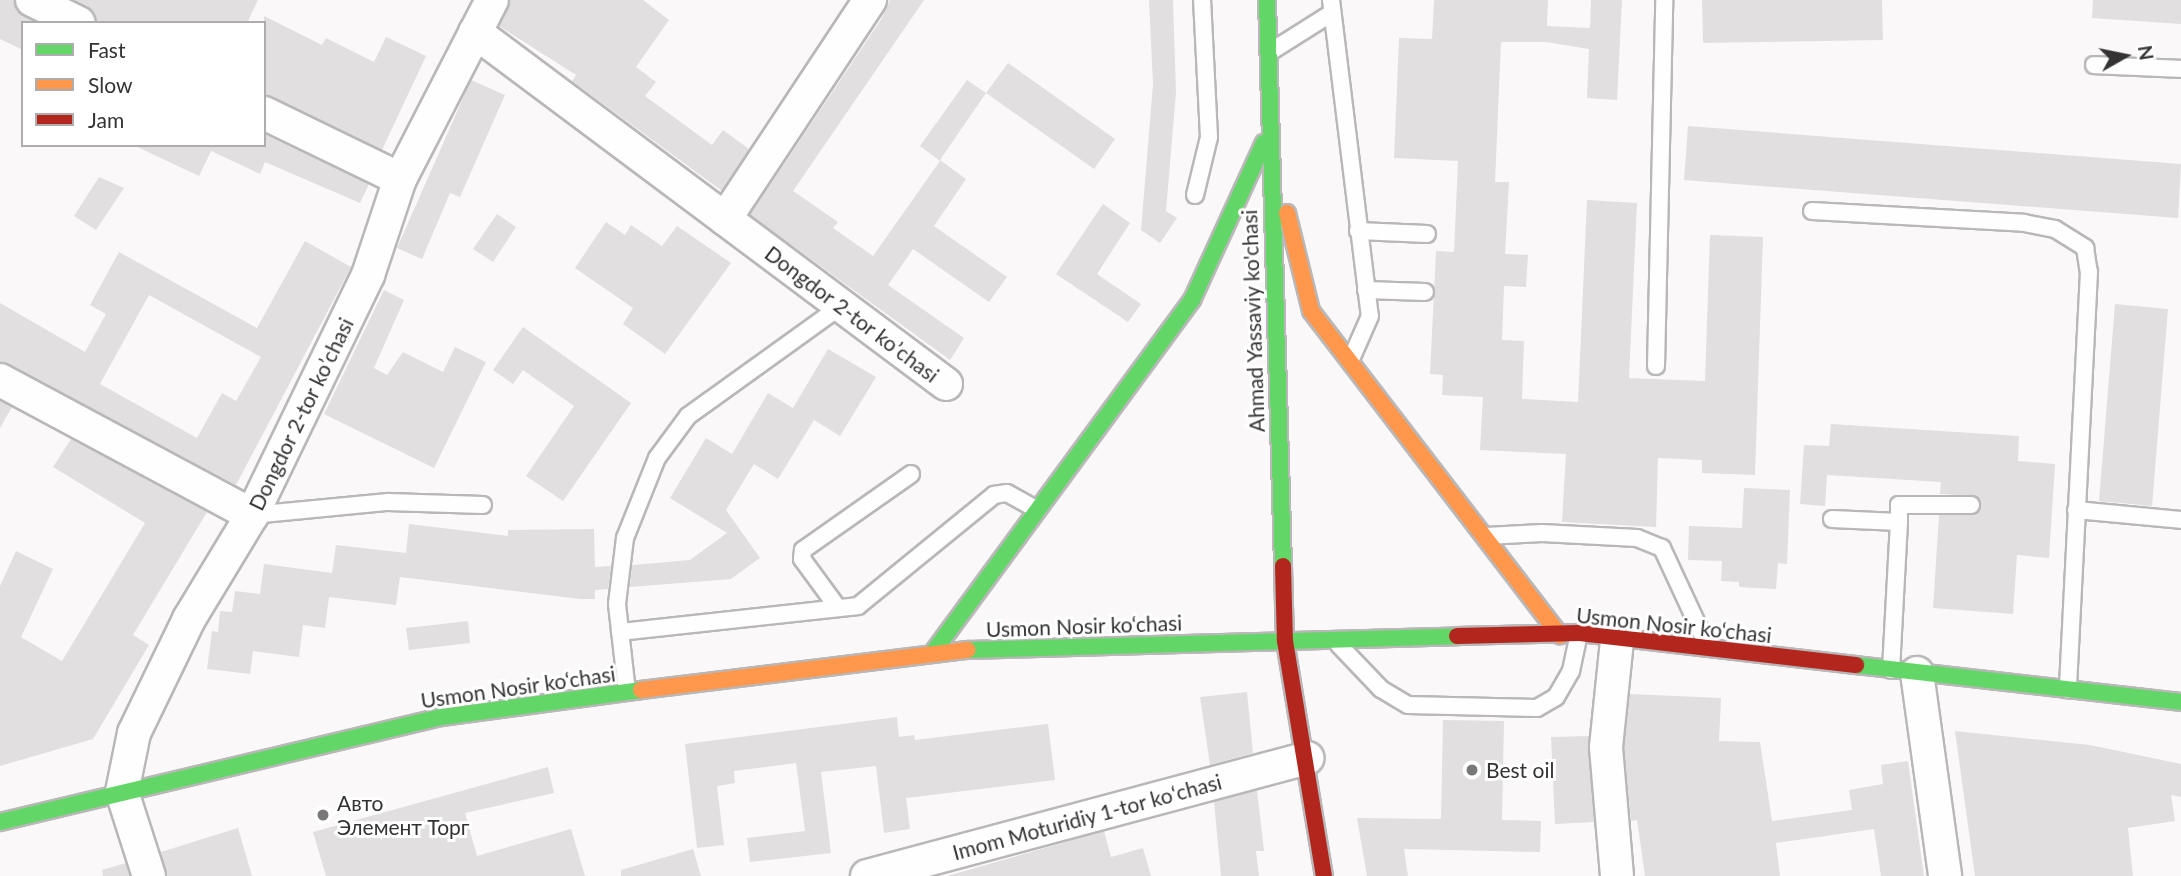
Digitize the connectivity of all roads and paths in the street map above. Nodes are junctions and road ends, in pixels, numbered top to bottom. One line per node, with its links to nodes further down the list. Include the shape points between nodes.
1 (32, 0): 8 (street)
2 (492, 0): 9 (street, Dongdor 2-tor koʼchasi)
3 (870, 0): 18 (street)
4 (1202, 0): 16 (lane, via 1209,138)
5 (1267, 0): 10 (main road, Ahmad Yassaviy ko'chasi)
6 (1664, 0): 25 (lane)
7 (1332, 6): 10 (lane); 19 (lane)
8 (75, 21)
9 (475, 32): 15 (street, Dongdor 2-tor koʼchasi); 18 (street, Dongdor 2-tor koʼchasi)
10 (1268, 53): 14 (main road, Ahmad Yassaviy ko'chasi)
11 (2094, 65): 12 (lane)
12 (2181, 69)
13 (266, 114): 15 (street)
14 (1268, 135): 24 (main road, via 1311,311); 31 (main road, via 1192,300); 43 (main road, Ahmad Yassaviy ko'chasi)
15 (400, 179): 33 (street, Dongdor 2-tor koʼchasi, via 368,275)
16 (1195, 195)
17 (1812, 211): 32 (lane, via 2024,223 2055,229 2085,248 2089,272)
18 (724, 219): 23 (street, Dongdor 2-tor koʼchasi)
19 (1358, 231): 20 (lane); 21 (lane)
20 (1427, 234)
21 (1366, 290): 22 (lane); 24 (lane, via 1370,316)
22 (1425, 292)
23 (841, 306): 27 (street, Dongdor 2-tor koʼchasi); 39 (lane, via 688,416 657,458 625,538 617,604)
24 (1349, 361): 37 (main road)
25 (1656, 366)
26 (0, 380): 33 (street)
27 (946, 384)
28 (911, 474): 38 (lane, via 803,550 802,559)
29 (483, 505): 33 (lane, via 388,502)
30 (1971, 505): 36 (lane, via 1899,505)
31 (1038, 510): 38 (lane, via 1007,493 994,495 870,600); 45 (main road)
32 (2076, 510): 35 (lane); 48 (lane)
33 (252, 515): 52 (street, Dongdor 2-tor koʼchasi, via 190,619 134,733)
34 (1832, 520): 36 (lane)
35 (2181, 520)
36 (1899, 522): 47 (lane)
37 (1481, 537): 41 (main road); 46 (lane, via 1542,533 1637,538 1662,548)
38 (838, 608): 39 (lane)
39 (620, 632): 49 (lane)
40 (1578, 633): 41 (main road, Usmon Nosir ko‘chasi); 42 (lane, via 1571,671 1556,697 1537,708 1408,705 1381,689); 44 (main road, Usmon Nosir ko‘chasi)
41 (1560, 635): 42 (main road, Usmon Nosir ko‘chasi)
42 (1336, 640): 43 (main road, Usmon Nosir ko‘chasi)
43 (1285, 641): 45 (main road, Usmon Nosir ko‘chasi); 51 (main road, Ahmad Yassaviy ko'chasi)
44 (1617, 641): 46 (main road, Usmon Nosir ko‘chasi); 59 (street, via 1606,747)
45 (934, 651): 49 (main road, Usmon Nosir ko‘chasi)
46 (1710, 651): 47 (main road, Usmon Nosir ko‘chasi)
47 (1904, 672): 48 (main road, Usmon Nosir ko‘chasi); 60 (street)
48 (2068, 689): 50 (main road, Usmon Nosir ko‘chasi)
49 (627, 692): 52 (main road, Usmon Nosir ko‘chasi, via 442,717)
50 (2181, 702)
51 (1307, 758): 57 (street, Imom Moturidiy 1-tor koʻchasi); 58 (main road, Ahmad Yassaviy ko'chasi)
52 (122, 792): 53 (main road, Usmon Nosir ko‘chasi); 56 (street)
53 (18, 818): 54 (main road, Usmon Nosir ko‘chasi); 55 (main road)
54 (0, 822)
55 (0, 841)
56 (149, 876)
57 (867, 876)
58 (1324, 876)
59 (1617, 876)
60 (1945, 876)

